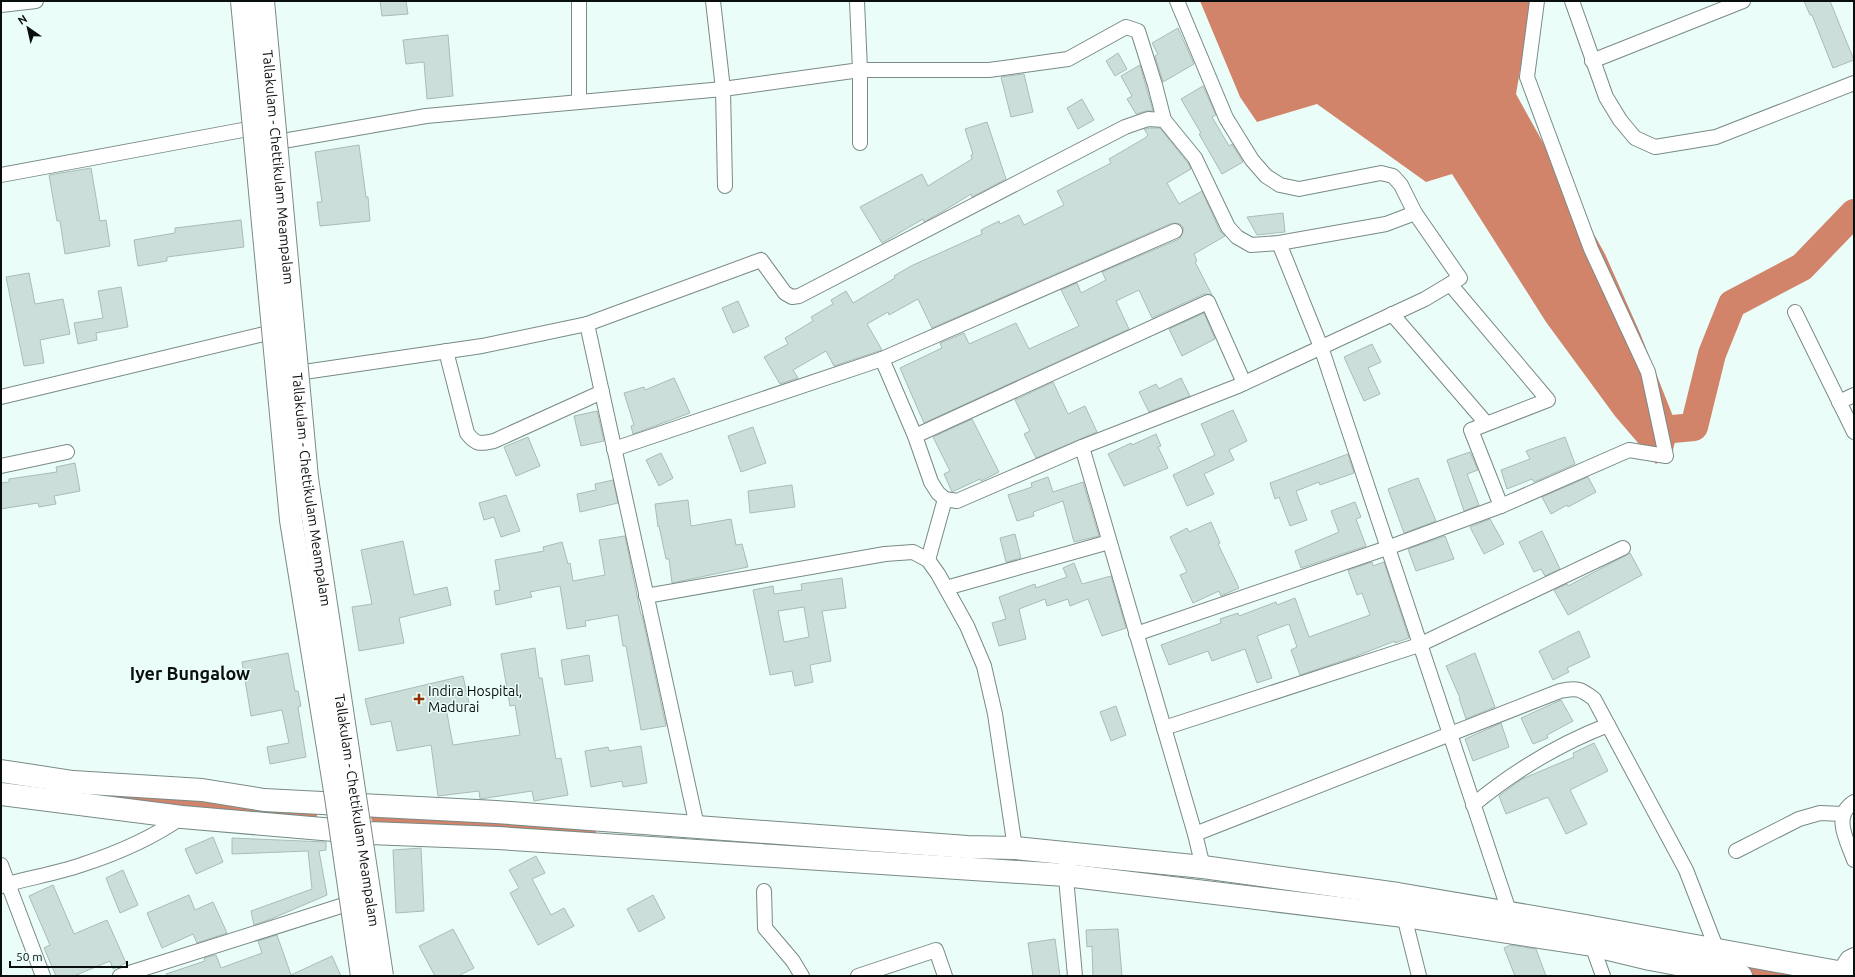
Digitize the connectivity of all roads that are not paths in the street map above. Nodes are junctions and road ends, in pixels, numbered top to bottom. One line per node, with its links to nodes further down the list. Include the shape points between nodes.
1 (36, 1): 11 (street)
2 (242, 1): 84 (main road, Tallakulam - Chettikulam Meampalam, bridge, via 290,513)
3 (263, 1): 85 (main road, Tallakulam - Chettikulam Meampalam, bridge, via 307,478)
4 (579, 1): 16 (street)
5 (713, 1): 15 (street)
6 (857, 1): 13 (street)
7 (1177, 1): 23 (street, via 1226,118 1252,160 1266,176 1280,185 1299,189 1381,173 1393,176 1401,185)
8 (1536, 1): 48 (street, via 1527,77 1591,248 1648,372 1666,456 1629,450)
9 (1572, 1): 12 (street)
10 (1743, 1): 12 (street)
11 (1, 5)
12 (1592, 61): 14 (street, via 1606,97 1620,120 1635,138 1655,147 1716,137)
13 (860, 70): 15 (street); 17 (street, via 989,70 1068,59 1126,27 1138,31); 20 (street)
14 (1854, 83)
15 (723, 89): 16 (street); 22 (street)
16 (579, 102): 19 (street, via 426,116)
17 (1164, 120): 25 (street, via 1195,158 1228,227 1237,237 1251,245); 29 (street, via 1148,119 1125,126 799,296 792,297 785,293 761,260)
18 (248, 129): 21 (street)
19 (283, 141)
20 (860, 142)
21 (1, 175)
22 (725, 186)
23 (1415, 213): 25 (street, via 1386,224); 26 (street, via 1460,278)
24 (1175, 230): 33 (street)
25 (1279, 243): 31 (street)
26 (1450, 284): 28 (street); 40 (street, via 1548,400)
27 (1795, 312): 39 (street)
28 (1392, 314): 31 (street); 40 (street)
29 (587, 324): 32 (street); 36 (street)
30 (268, 333): 38 (street)
31 (1321, 347): 35 (street); 50 (street)
32 (446, 351): 34 (street); 36 (street, via 467,433 473,441 481,444 494,441)
33 (882, 358): 42 (street); 44 (street)
34 (304, 372)
35 (1244, 383): 42 (street, via 1208,302); 43 (street)
36 (602, 392): 44 (street)
37 (1854, 395): 39 (street)
38 (1, 397)
39 (1839, 402): 41 (street)
40 (1486, 424): 48 (street, via 1471,430)
41 (1854, 432)
42 (915, 436): 47 (street, via 931,482)
43 (1082, 447): 47 (street, via 957,501); 49 (street)
44 (614, 449): 54 (street)
45 (66, 452): 46 (street)
46 (1, 466)
47 (945, 499): 52 (street)
48 (1501, 506): 50 (street)
49 (1109, 542): 53 (street); 55 (street)
50 (1387, 548): 55 (street); 56 (street)
51 (1623, 548): 56 (street)
52 (928, 560): 53 (street); 54 (street, via 913,552 885,554)
53 (946, 588): 68 (street, via 967,626 984,666 996,714)
54 (646, 596): 66 (street)
55 (1136, 634): 58 (street)
56 (1419, 645): 58 (street); 59 (street)
57 (1608, 725): 59 (street, via 1594,699 1582,690 1572,688); 63 (street, via 1537,760 1502,781); 80 (street, via 1686,870)
58 (1164, 728): 67 (street)
59 (1449, 734): 63 (street); 67 (street)
60 (1, 771): 66 (main road, via 73,782 202,790 264,800)
61 (1, 794): 65 (main road)
62 (1854, 802): 64 (street)
63 (1473, 805): 77 (street)
64 (1843, 814): 69 (street, via 1820,813 1800,819); 70 (street, via 1843,828)
65 (182, 817): 72 (main road, via 369,833); 74 (street, via 134,846 80,866)
66 (697, 826): 68 (main road, via 967,847)
67 (1195, 834): 73 (street)
68 (1015, 848): 72 (main road)
69 (1736, 851)
70 (1854, 860)
71 (1, 865): 74 (street)
72 (1065, 865): 73 (main road); 78 (main road); 89 (street)
73 (1203, 867): 77 (main road, via 1398,894)
74 (4, 885): 82 (street)
75 (764, 891): 86 (street, via 765,928 793,961)
76 (344, 905): 83 (street)
77 (1510, 914): 80 (main road)
78 (1404, 916): 79 (main road); 90 (street)
79 (1592, 945): 91 (street); 92 (main road)
80 (1717, 950): 81 (main road)
81 (1847, 964)
82 (43, 976)
83 (120, 976)
84 (362, 976)
85 (382, 976)
86 (802, 976)
87 (858, 976): 88 (street, via 936,950)
88 (946, 976)
89 (1075, 976)
90 (1419, 976)
91 (1603, 976)
92 (1741, 976)

